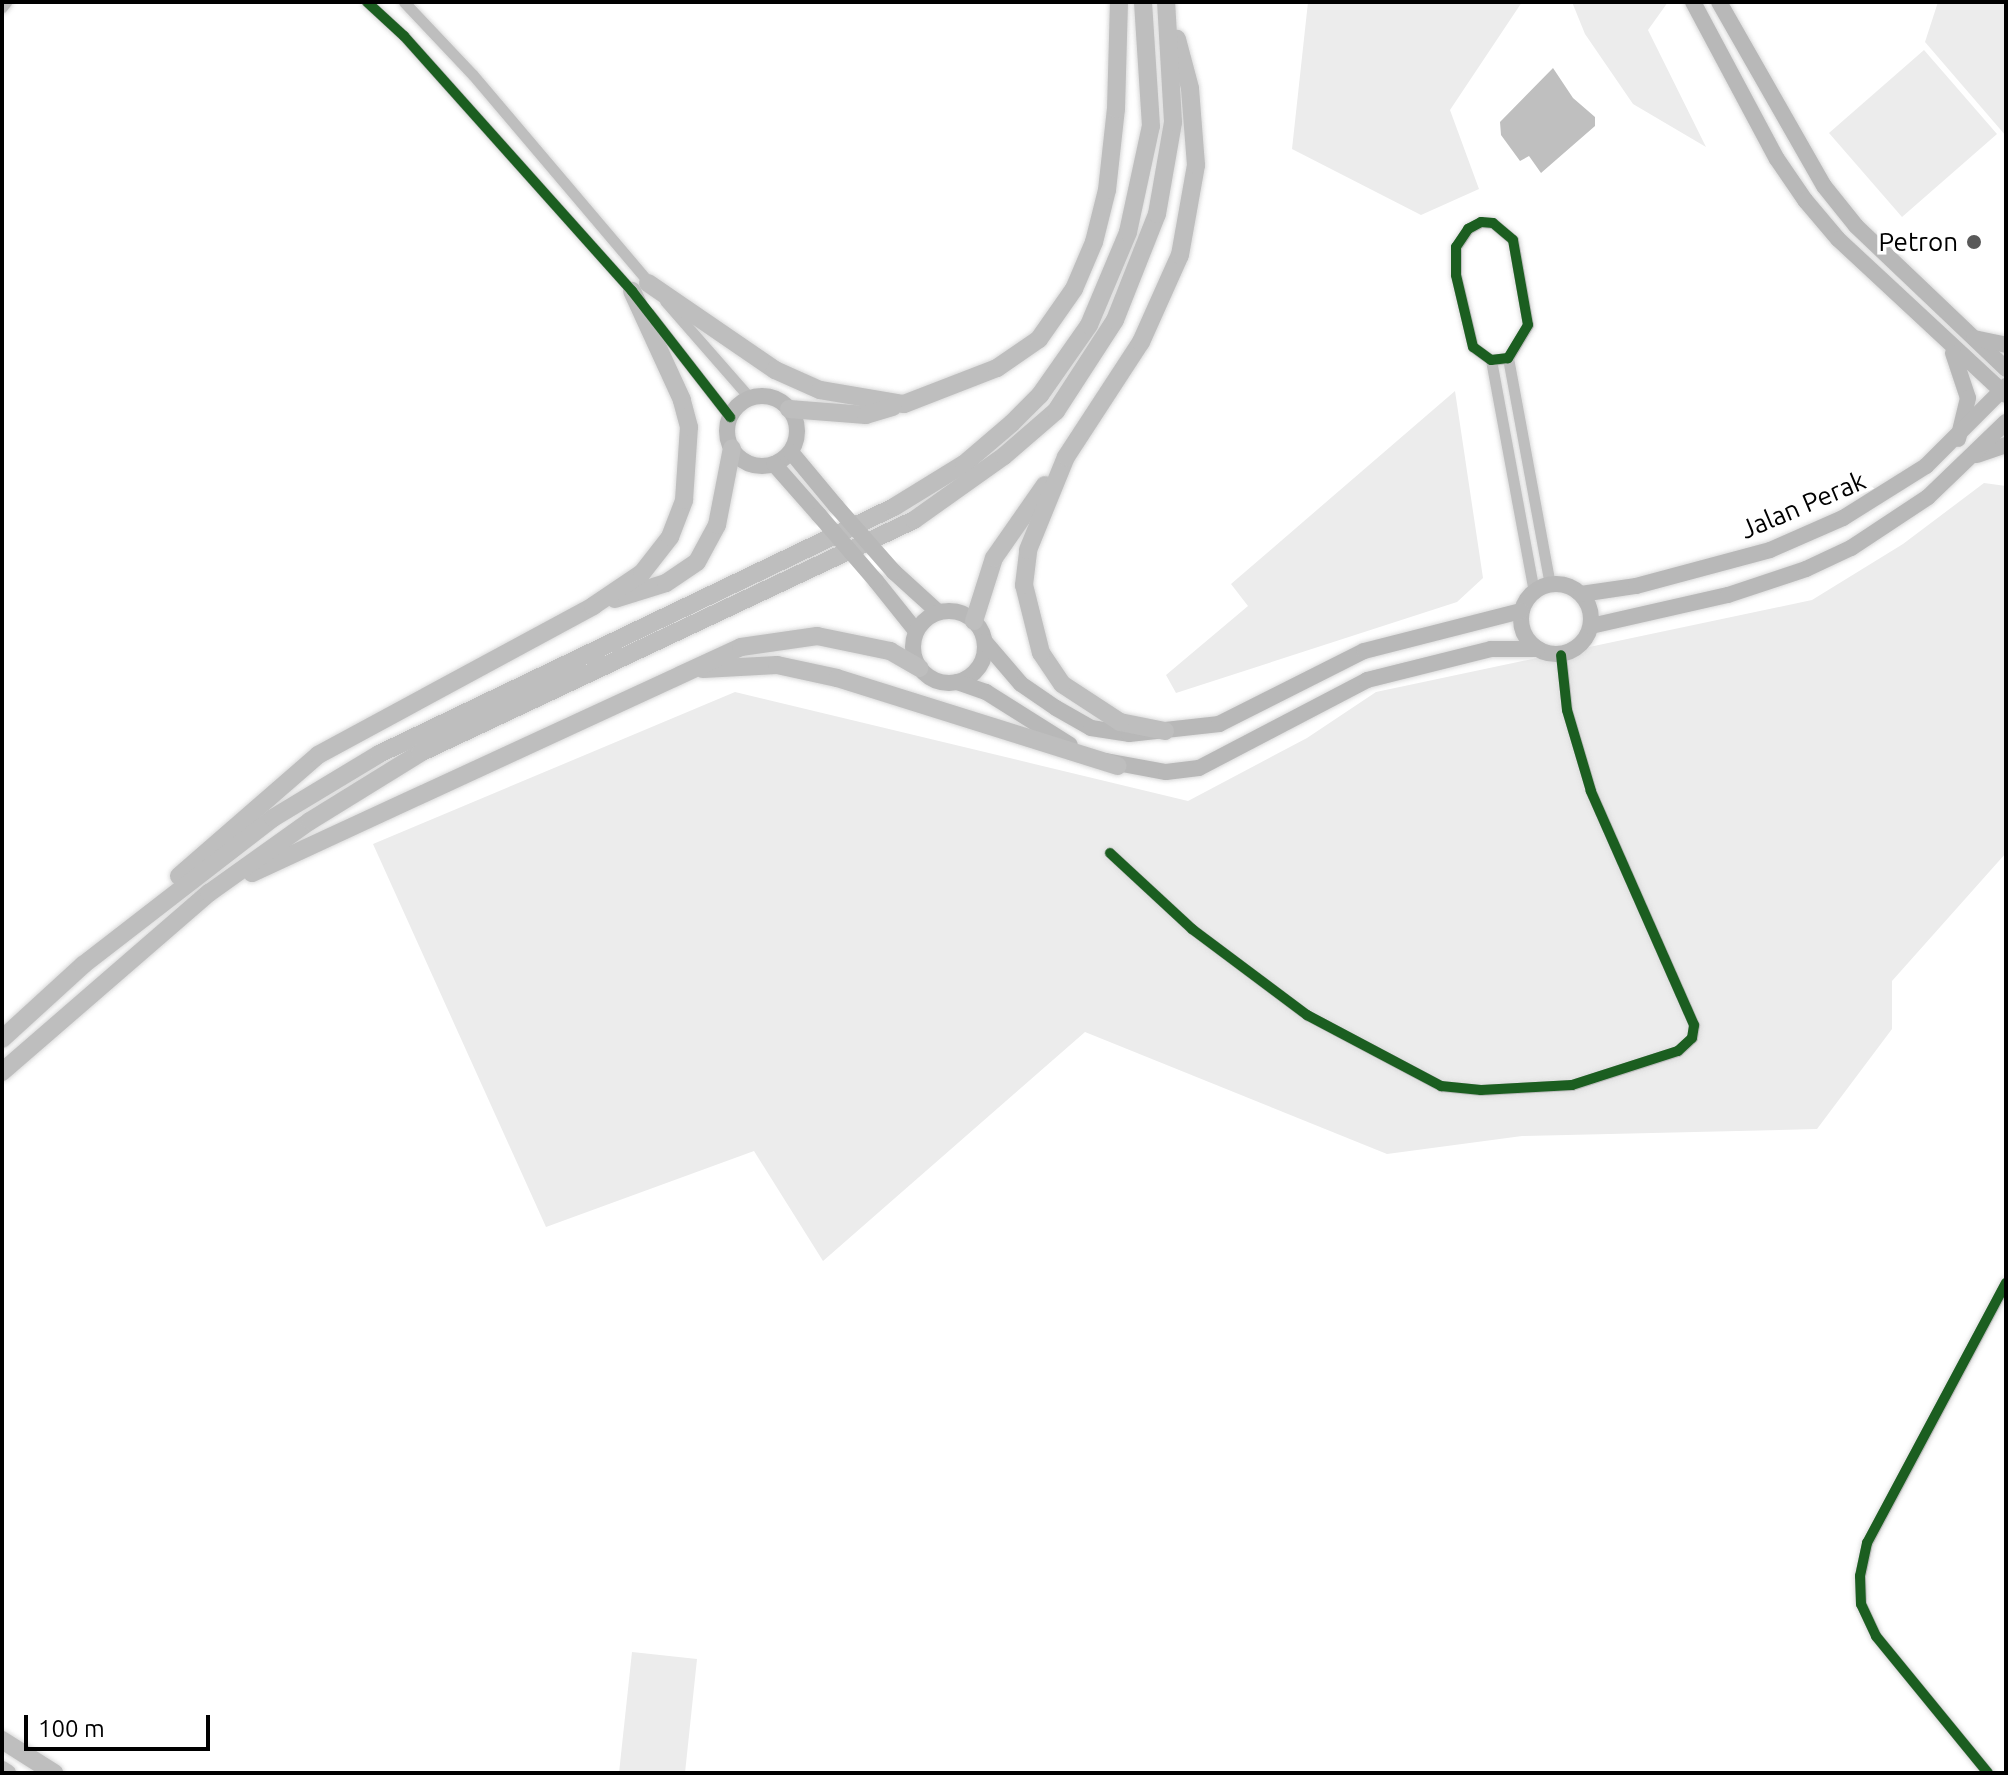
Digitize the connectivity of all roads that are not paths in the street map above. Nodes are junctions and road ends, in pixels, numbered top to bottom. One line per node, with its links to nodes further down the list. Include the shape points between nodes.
1 (6, 2): 9 (street)
2 (367, 2): 10 (street)
3 (404, 2): 10 (street, via 473,75)
4 (1119, 2): 19 (main road, via 1107,190 1094,242 1074,289 1039,339 997,368)
5 (1143, 2): 48 (main road, via 1151,126 1128,232 1089,325 1040,395 1012,423 964,464 894,507 379,754 273,818)
6 (1693, 2): 12 (main road, via 1777,159 1805,200 1838,239)
7 (1719, 2): 11 (main road, via 1824,186 1856,226)
8 (1166, 4): 28 (main road, via 1190,88 1196,165 1191,218 1141,342); 47 (main road, via 1173,122 1157,214 1115,320 1056,411 1004,456 914,520 420,753)
9 (2, 7)
10 (640, 287): 18 (street); 19 (main road, via 775,370 820,390); 21 (street); 32 (main road, via 682,400 689,465 684,500 670,537 642,573)
11 (1973, 338): 13 (main road); 16 (main road)
12 (1947, 342): 17 (main road); 23 (main road, via 1965,378 1968,398)
13 (2006, 345)
14 (1508, 358): 15 (street); 15 (street, via 1528,325 1513,240 1493,223 1481,222 1468,229 1456,247 1456,275 1473,347); 30 (street)
15 (1491, 360): 30 (street)
16 (2006, 369)
17 (2004, 391): 23 (main road, Jalan Perak)
18 (750, 398): 20 (main road, via 772,397); 21 (main road)
19 (904, 404): 20 (main road, via 866,415)
20 (789, 409): 26 (main road, via 797,430)
21 (730, 417): 25 (main road)
22 (2006, 422): 27 (main road, Jalan Perak)
23 (1958, 439): 31 (main road, Jalan Perak, via 1887,495 1770,550 1636,586)
24 (2006, 445): 27 (main road)
25 (732, 448): 29 (main road, via 750,464); 32 (main road, via 717,525 697,562 666,583)
26 (791, 452): 29 (main road); 34 (main road, bridge, via 894,572)
27 (1976, 456): 36 (main road, Jalan Perak, via 1904,515 1806,569 1728,595)
28 (1066, 457): 35 (main road, via 994,558); 44 (main road, via 1028,550 1024,585 1041,653 1062,684 1087,704 1120,722)
29 (774, 464): 37 (main road, bridge)
30 (1542, 588): 31 (main road); 33 (main road)
31 (1581, 594): 36 (main road)
32 (593, 606): 48 (main road, via 318,755)
33 (1521, 611): 39 (main road, via 1523,633); 44 (main road, via 1364,651 1219,724)
34 (938, 612): 35 (main road, via 957,611); 37 (main road)
35 (974, 621): 38 (main road)
36 (1591, 626): 40 (main road, via 1581,645)
37 (916, 631): 41 (main road, via 913,650)
38 (985, 642): 43 (main road, via 975,671); 44 (main road, via 1021,684 1091,728 1129,734)
39 (1537, 649): 40 (main road); 45 (main road, via 1491,649 1367,680 1199,768 1166,772)
40 (1561, 655): 46 (street, via 1567,710 1591,791 1694,1025 1692,1038 1678,1051 1572,1085 1481,1090 1441,1086 1307,1015 1192,929)
41 (920, 668): 42 (main road, via 890,651 817,636 741,647); 43 (main road, via 936,681)
42 (690, 669): 45 (main road, via 777,665 837,678); 47 (main road)
43 (957, 682): 45 (main road, via 986,692 1053,737)
44 (1165, 731)
45 (1117, 766)
46 (1110, 853)
47 (209, 893): 50 (main road)
48 (83, 965): 49 (main road)
49 (2, 1039)
50 (2, 1072)
51 (2006, 1283): 54 (street, via 1867,1543 1860,1576 1861,1604 1876,1636)
52 (2, 1740): 53 (main road)
53 (54, 1773)
54 (1988, 1773)

